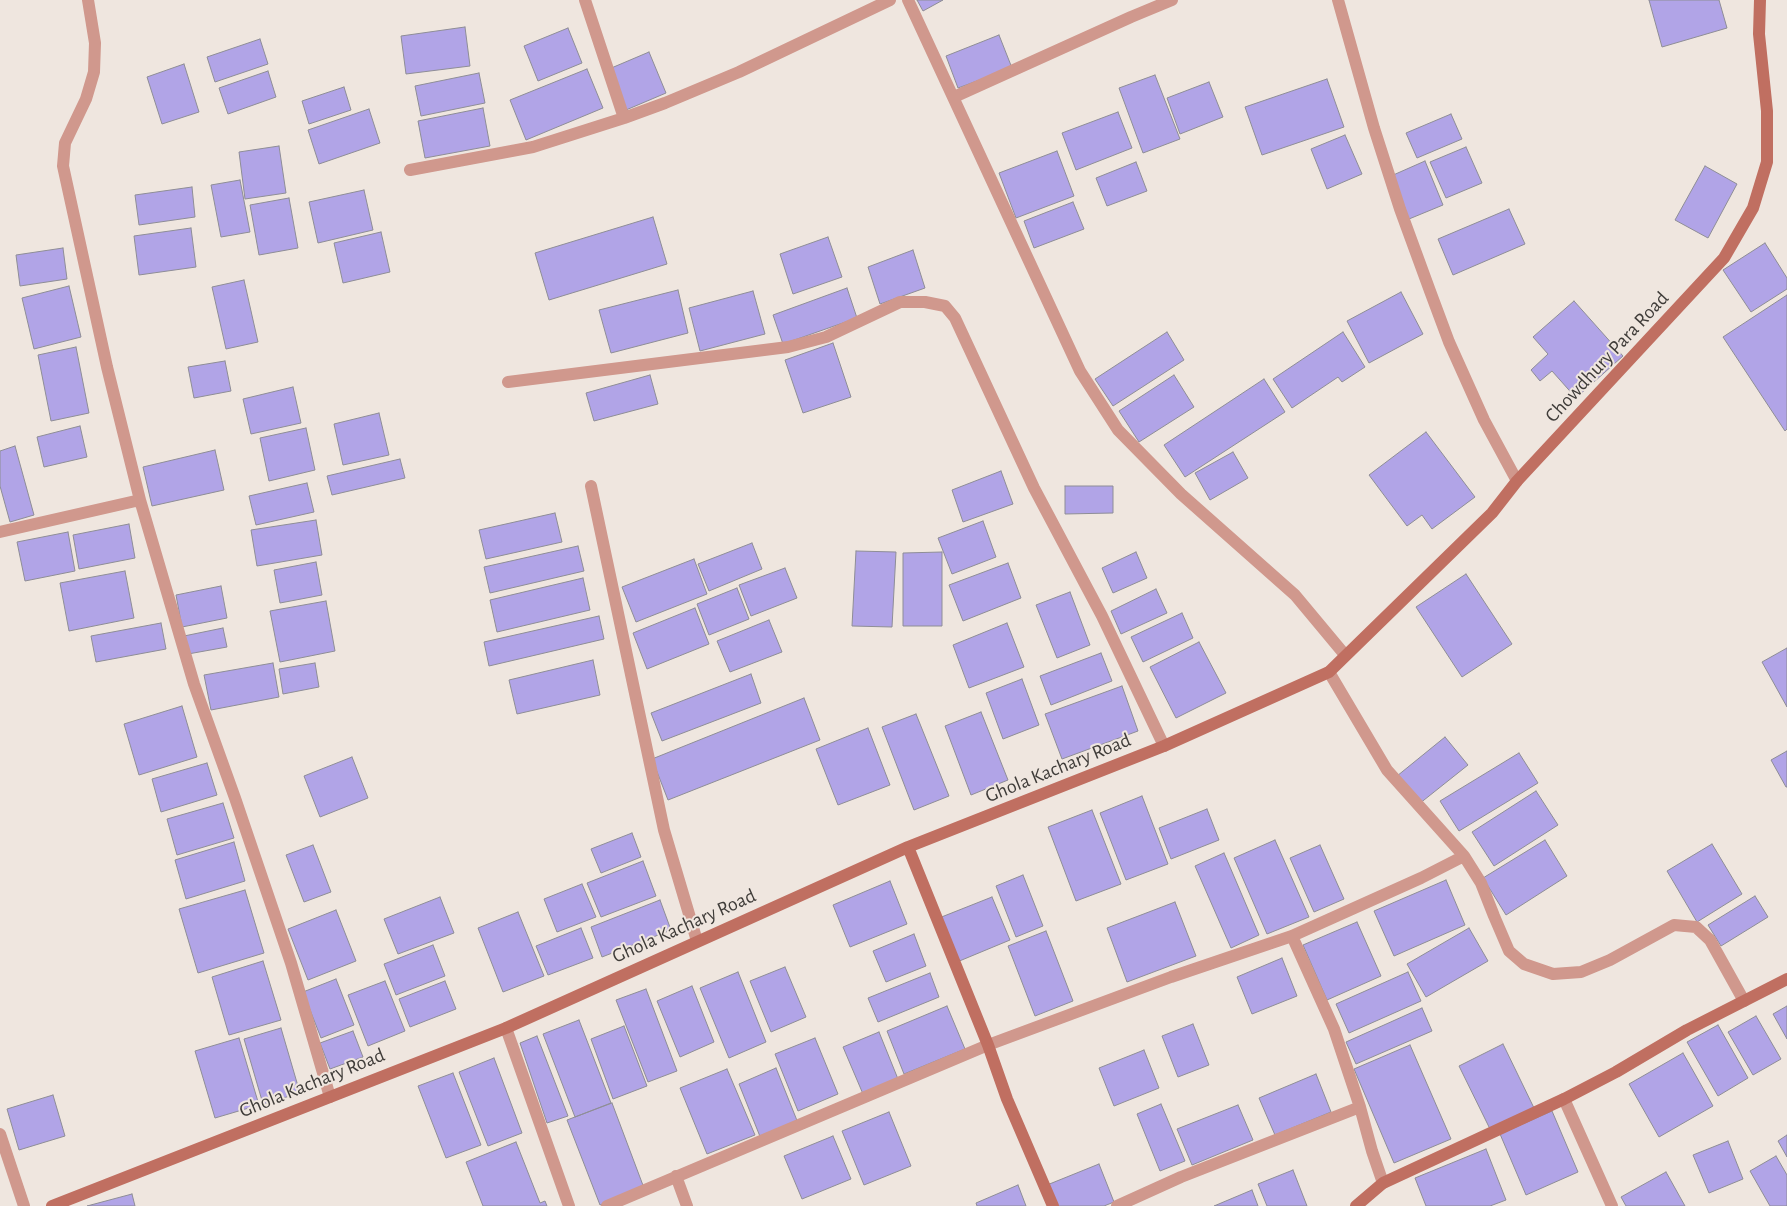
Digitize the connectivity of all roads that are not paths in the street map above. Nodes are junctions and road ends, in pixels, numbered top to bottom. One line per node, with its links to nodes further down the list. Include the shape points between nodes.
1 (88, 0): 14 (street, via 95,43 94,72 86,99 65,143 63,166)
2 (585, 0): 9 (street)
3 (890, 0): 9 (street, via 739,72)
4 (908, 0): 8 (street)
5 (1172, 0): 8 (street)
6 (1338, 0): 12 (street, via 1374,128 1430,291 1484,420)
7 (1760, 0): 12 (street, Chowdhury Para Road, via 1767,162 1753,208 1724,258)
8 (954, 97): 16 (street, via 1080,371 1118,430 1181,494 1295,595)
9 (624, 118): 10 (street, via 533,147)
10 (410, 170)
11 (508, 382): 18 (street, via 788,347 826,337 900,302 944,306 955,318 1034,488 1102,616)
12 (1517, 481): 16 (street, Chowdhury Para Road, via 1492,513)
13 (591, 486): 22 (street, via 664,830)
14 (140, 500): 15 (street); 27 (street, via 194,684 291,963)
15 (0, 532)
16 (1344, 655): 17 (street, Chowdhury Para Road)
17 (1329, 672): 18 (street, Ghola Kachary Road); 20 (street, via 1387,770)
18 (1164, 746): 19 (street, Ghola Kachary Road)
19 (908, 846): 22 (street, Ghola Kachary Road); 26 (street)
20 (1464, 856): 21 (street); 24 (street, via 1482,883 1509,951 1524,964 1553,974 1582,972 1674,925 1696,927 1710,940)
21 (1292, 936): 26 (street); 29 (street, via 1334,1029)
22 (697, 941): 25 (street, Ghola Kachary Road)
23 (1787, 979): 24 (street)
24 (1744, 1001): 28 (street)
25 (506, 1028): 27 (street, Ghola Kachary Road); 35 (street)
26 (988, 1045): 31 (street); 38 (street, via 1007,1099)
27 (330, 1097): 34 (street, Ghola Kachary Road)
28 (1564, 1099): 32 (street); 41 (street)
29 (1360, 1106): 32 (street); 39 (street)
30 (0, 1134): 33 (street)
31 (676, 1176): 36 (street); 37 (street)
32 (1382, 1183): 40 (street)
33 (24, 1206)
34 (52, 1206)
35 (569, 1206)
36 (607, 1206)
37 (687, 1206)
38 (1053, 1206)
39 (1117, 1206)
40 (1356, 1206)
41 (1612, 1206)

